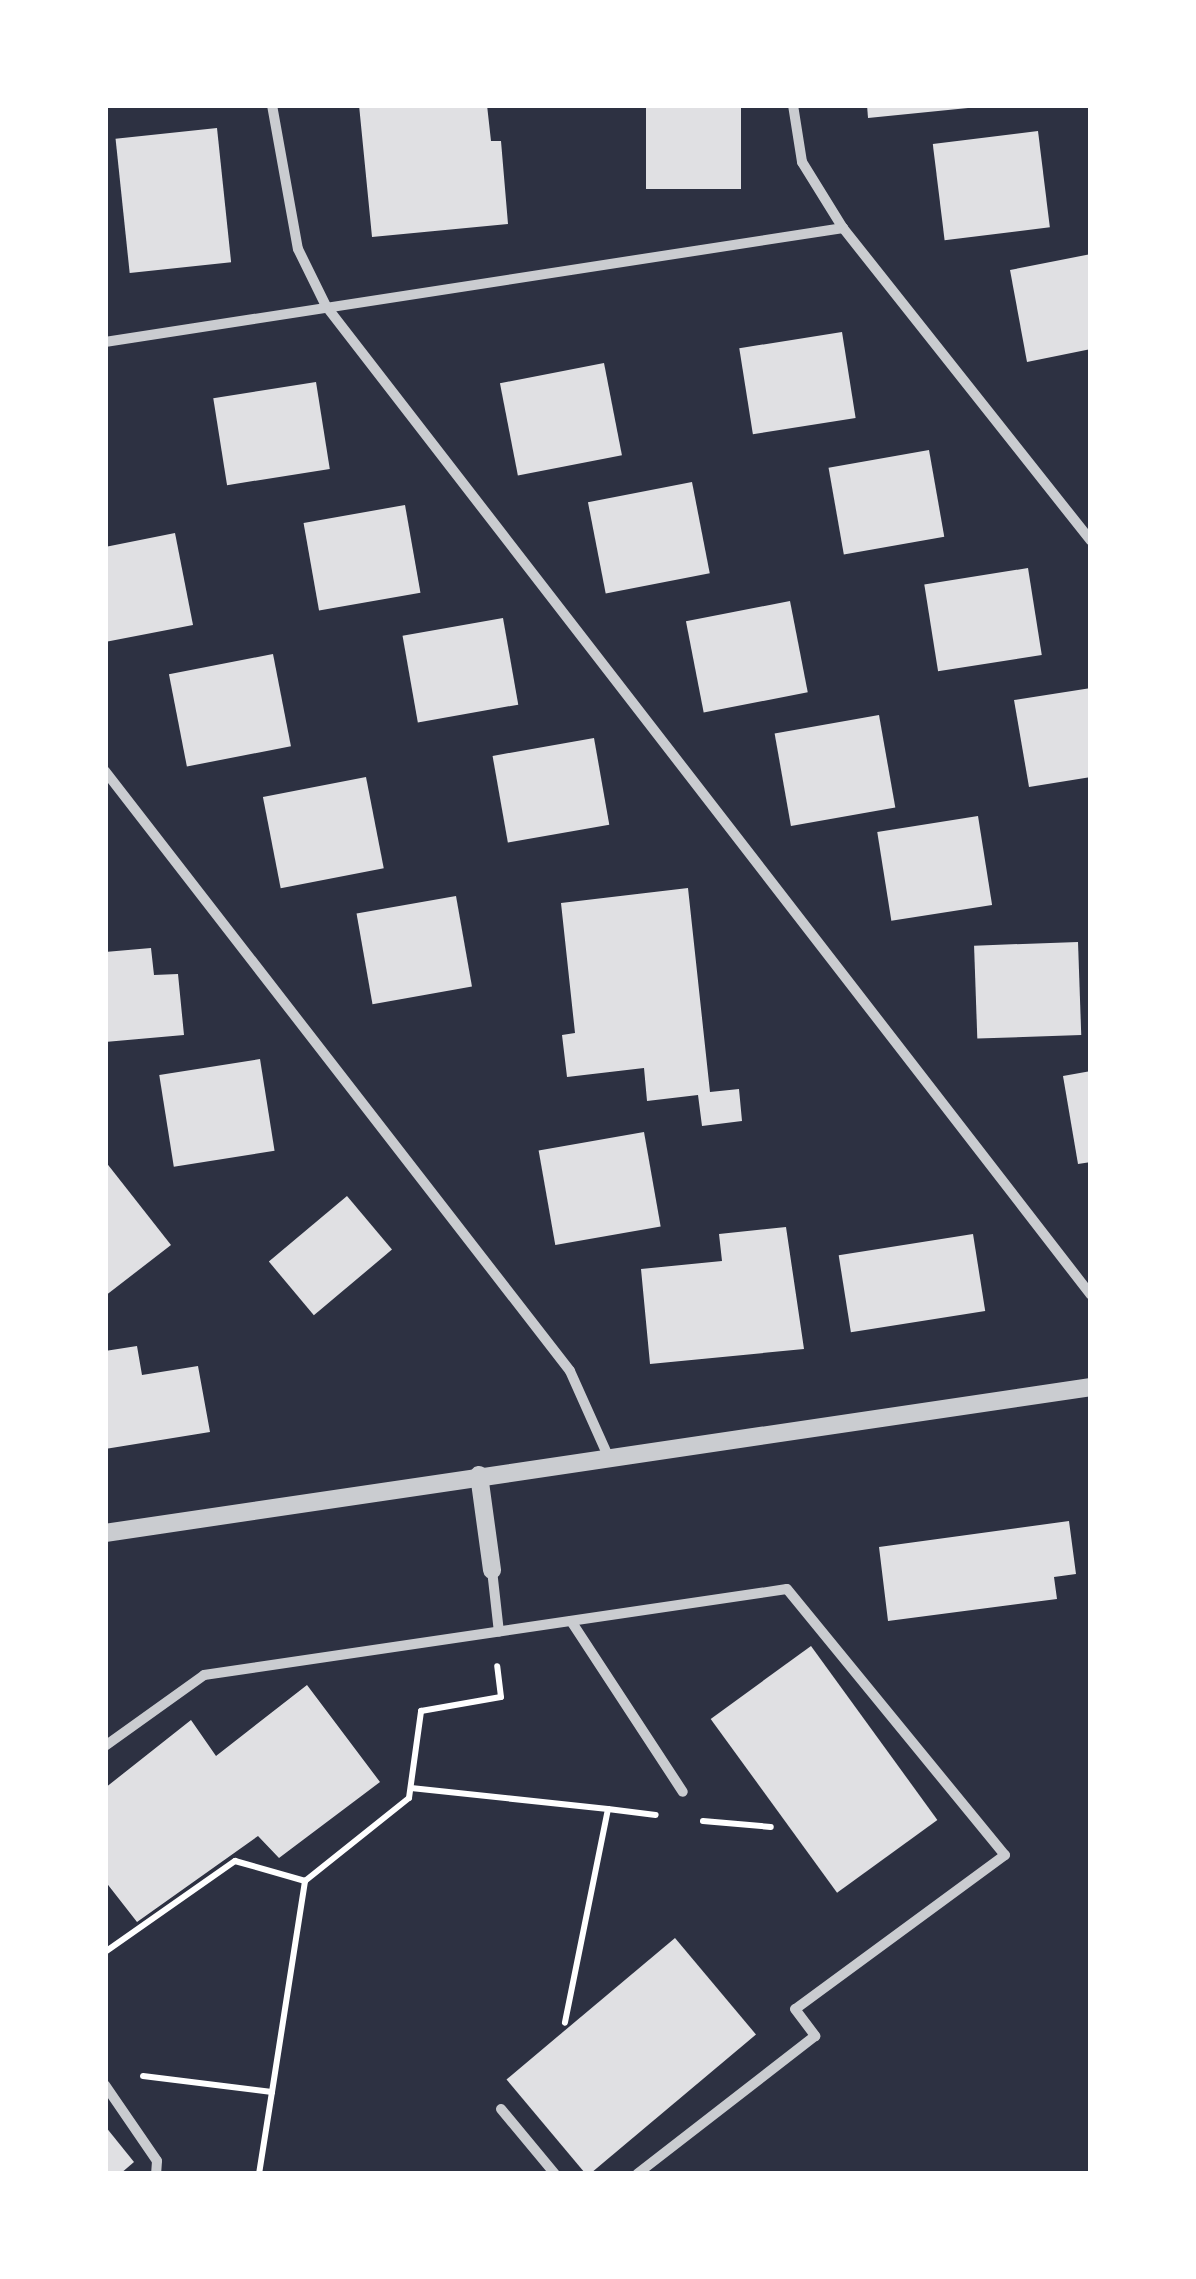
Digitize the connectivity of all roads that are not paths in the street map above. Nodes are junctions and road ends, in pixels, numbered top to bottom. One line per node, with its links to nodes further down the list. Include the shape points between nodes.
1 (272, 105): 4 (street, via 298,249)
2 (793, 105): 3 (street, via 802,162)
3 (842, 228): 4 (street); 6 (street)
4 (326, 306): 5 (street); 8 (street)
5 (105, 342)
6 (1091, 541)
7 (105, 771): 10 (street, via 570,1371)
8 (1091, 1295)
9 (1091, 1387): 10 (street)
10 (608, 1456): 11 (street)
11 (479, 1476): 12 (street); 13 (street)
12 (105, 1532)
13 (492, 1570): 15 (street)
14 (572, 1622): 15 (street); 17 (street); 22 (street, via 787,1589 1004,1856 795,2009 815,2036)
15 (499, 1632): 16 (street, via 204,1675)
16 (105, 1746)
17 (683, 1792)
18 (105, 2085): 20 (street, via 157,2161)
19 (502, 2109): 21 (street)
20 (156, 2174)
21 (555, 2174)
22 (637, 2174)

